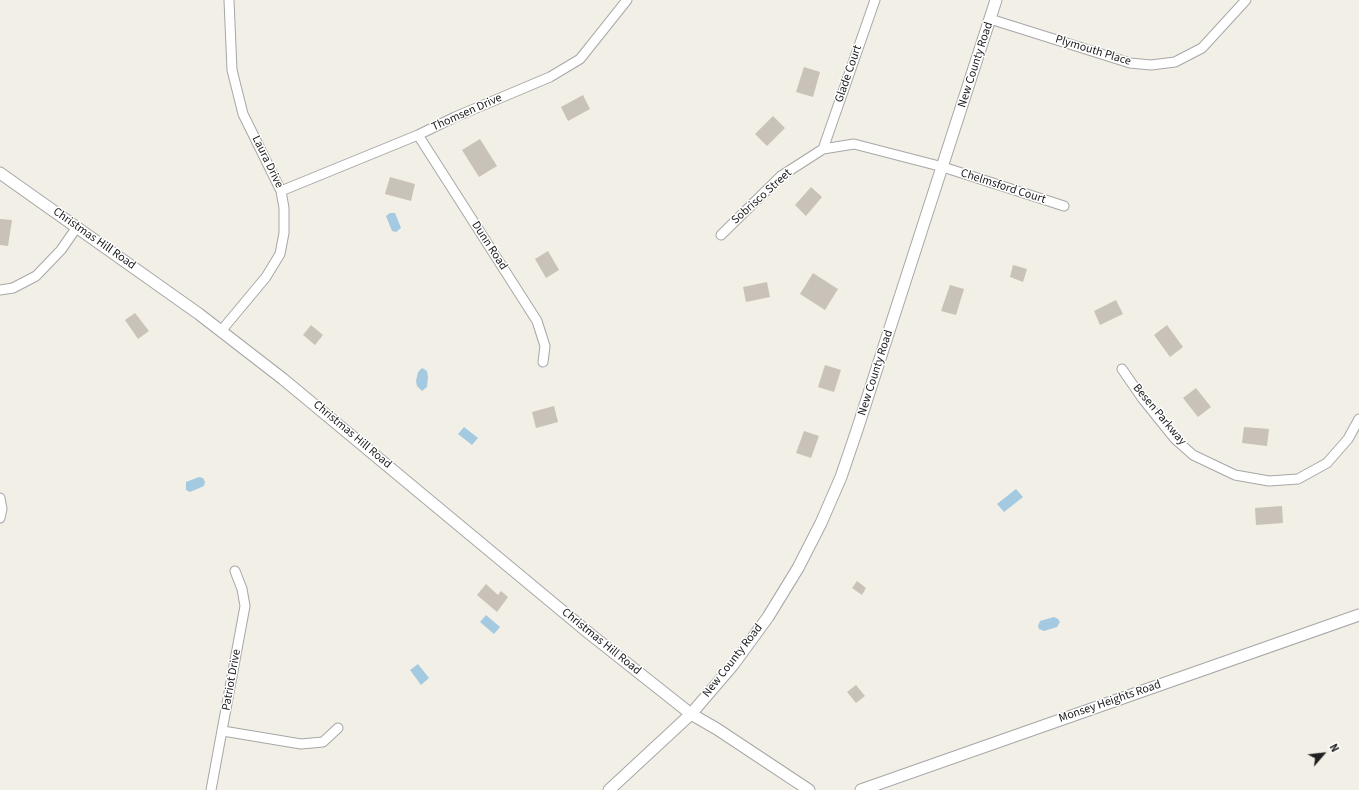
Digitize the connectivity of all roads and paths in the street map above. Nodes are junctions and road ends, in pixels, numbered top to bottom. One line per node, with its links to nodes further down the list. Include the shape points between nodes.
1 (230, 0): 11 (street, Laura Drive, via 232,70 242,114)
2 (627, 0): 7 (street, Thomsen Drive, via 580,59 550,77)
3 (875, 0): 8 (street, Glade Court)
4 (996, 0): 6 (street, New County Road)
5 (1246, 0): 6 (street, Plymouth Place, via 1202,48 1175,62 1151,65 1130,63)
6 (990, 19): 9 (street, New County Road)
7 (418, 135): 11 (street, Thomsen Drive); 17 (street, Dunn Road, via 537,321 545,346)
8 (823, 149): 9 (street, Sobrisco Street, via 854,144); 14 (street, Sobrisco Street, via 781,176)
9 (942, 167): 12 (street, Chelmsford Court); 24 (street, New County Road, via 855,436 821,523 798,568 768,617 733,665)
10 (0, 173): 13 (street, Christmas Hill Road)
11 (281, 191): 16 (street, Laura Drive, via 284,233 280,254 266,277)
12 (1064, 206)
13 (77, 227): 15 (street, via 61,250 36,276 13,288); 16 (street, Christmas Hill Road)
14 (721, 235)
15 (0, 290)
16 (221, 331): 24 (street, Christmas Hill Road, via 342,426 479,542)
17 (543, 362)
18 (1122, 369): 19 (street, Besen Parkway, via 1142,398 1176,439 1193,455 1235,475 1268,481 1298,479 1327,463 1348,438)
19 (1359, 419)
20 (0, 498): 21 (street)
21 (0, 518)
22 (235, 571): 26 (street, Patriot Drive, via 245,606)
23 (1359, 615): 30 (street, Monsey Heights Road)
24 (691, 714): 28 (street, New County Road); 29 (street)
25 (338, 728): 26 (street, via 323,742 302,744)
26 (223, 731): 27 (street, Patriot Drive)
27 (211, 790)
28 (609, 790)
29 (809, 790)
30 (861, 790)

